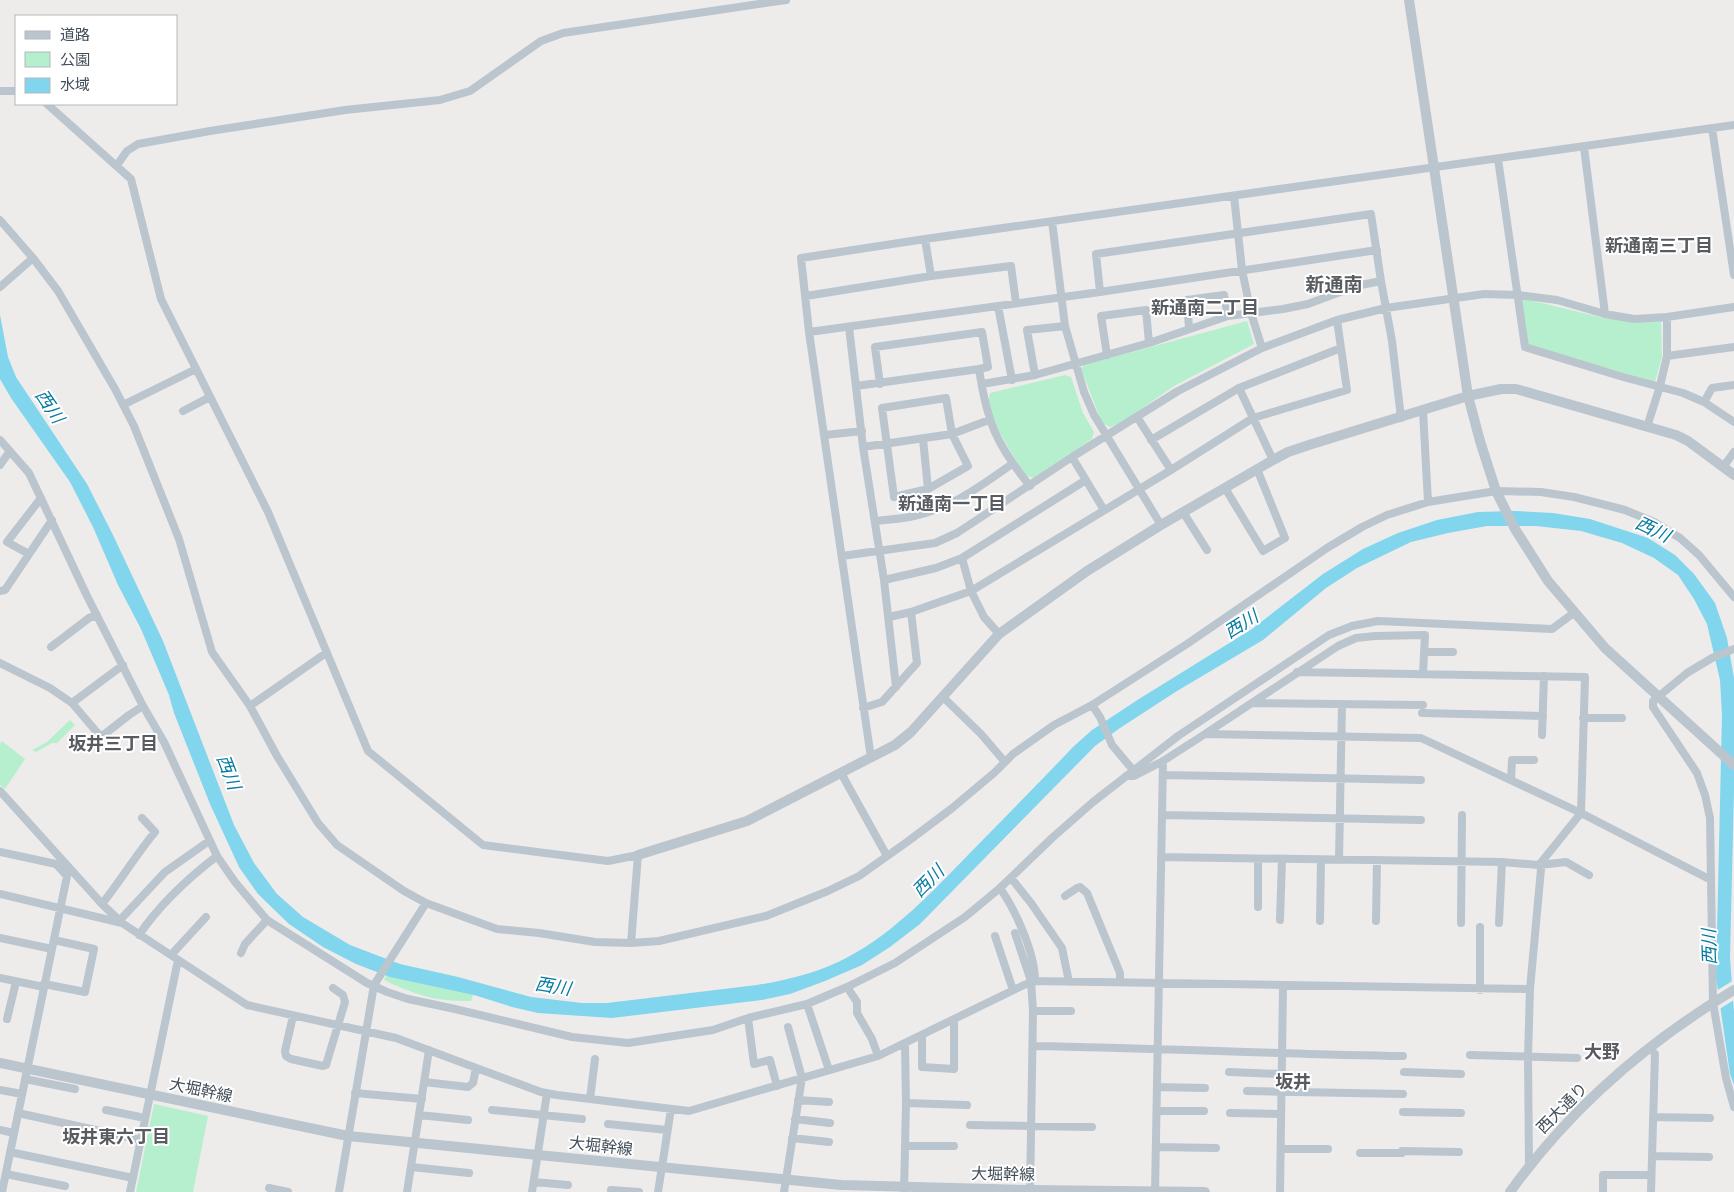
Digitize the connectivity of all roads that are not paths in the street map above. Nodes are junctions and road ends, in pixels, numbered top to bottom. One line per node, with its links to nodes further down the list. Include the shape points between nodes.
1 (786, 0): 10 (street, via 562,33 541,41 470,91 440,100 345,110 138,144)
2 (1409, 0): 11 (street)
3 (0, 91): 4 (street)
4 (15, 91)
5 (48, 105): 10 (street)
6 (1734, 125): 7 (street)
7 (1712, 128): 8 (street); 20 (street)
8 (1584, 147): 9 (street); 34 (street)
9 (1498, 159): 11 (street); 25 (street)
10 (117, 165): 49 (street, via 131,179 161,299)
11 (1434, 167): 12 (street); 28 (street)
12 (1234, 196): 14 (street); 15 (street)
13 (0, 220): 18 (street)
14 (1052, 222): 16 (street); 27 (street)
15 (1238, 233): 17 (street, via 1371,214); 19 (street); 24 (street, via 1096,254)
16 (925, 239): 21 (street); 26 (street, via 801,258)
17 (1377, 250): 19 (street); 22 (street)
18 (33, 258): 23 (street); 62 (street, via 58,291)
19 (1242, 270): 24 (street); 33 (street)
20 (1734, 275)
21 (931, 276): 26 (street); 29 (street, via 1011,266)
22 (1381, 280): 32 (street); 33 (street, via 1308,304)
23 (0, 287)
24 (1100, 292): 27 (street)
25 (1518, 295): 28 (street); 34 (street, via 1557,300); 57 (street, via 1525,347)
26 (806, 296): 41 (street)
27 (1060, 296): 29 (street); 38 (street)
28 (1454, 297): 32 (street); 59 (street)
29 (1016, 303): 30 (street)
30 (998, 306): 39 (street); 52 (street)
31 (1734, 307): 36 (street)
32 (1386, 308): 37 (street); 67 (street)
33 (1251, 313): 35 (street); 44 (street)
34 (1605, 314): 36 (street, via 1634,319)
35 (1228, 316): 40 (street); 40 (street, via 1224,295 1186,300)
36 (1667, 317): 47 (street)
37 (1337, 320): 44 (street); 45 (street)
38 (1065, 326): 48 (street); 51 (street, via 1028,330)
39 (849, 328): 41 (street); 56 (street)
40 (1189, 328): 42 (street)
41 (810, 332): 73 (street)
42 (1149, 343): 46 (street); 46 (street, via 1146,310 1101,316)
43 (1734, 347): 47 (street)
44 (1262, 348): 65 (street, via 1178,391)
45 (1341, 348): 58 (street); 66 (street, via 1348,390)
46 (1107, 355): 48 (street)
47 (1666, 356): 57 (street)
48 (1075, 363): 51 (street); 74 (street, via 1094,415)
49 (196, 369): 60 (street); 62 (street)
50 (979, 369): 53 (street); 53 (street, via 988,367 982,332 875,347); 54 (street)
51 (1035, 375): 52 (street)
52 (1012, 380): 54 (street)
53 (880, 384): 56 (street)
54 (982, 384): 68 (street)
55 (1734, 385): 61 (street, via 1712,388)
56 (856, 386): 71 (street)
57 (1660, 386): 61 (street); 70 (street)
58 (1239, 388): 66 (street); 77 (street)
59 (1468, 396): 64 (street); 70 (street, via 1516,389); 95 (street)
60 (210, 397): 63 (street); 121 (street, via 268,512)
61 (1704, 402): 69 (street)
62 (123, 405): 135 (street, via 179,539 212,652)
63 (183, 410)
64 (1423, 411): 67 (street); 97 (street)
65 (1137, 417): 74 (street); 77 (street)
66 (1252, 418): 83 (street); 88 (street)
67 (1401, 418): 83 (street, via 1312,444)
68 (989, 420): 72 (street); 84 (street)
69 (1734, 422)
70 (1648, 427): 86 (street, via 1688,441)
71 (862, 431): 73 (street); 79 (street)
72 (952, 434): 75 (street); 78 (street, via 946,398 882,408); 93 (street, via 968,466)
73 (825, 435): 106 (street)
74 (1107, 436): 82 (street); 94 (street)
75 (923, 439): 78 (street); 93 (street)
76 (0, 440): 80 (street)
77 (1151, 440): 88 (street)
78 (886, 442): 79 (street); 93 (street, via 894,497)
79 (864, 447): 101 (street)
80 (10, 451): 85 (street); 96 (street, via 29,473)
81 (1734, 452): 86 (street)
82 (1072, 457): 90 (street); 91 (street)
83 (1273, 460): 87 (street)
84 (1012, 464): 91 (street); 101 (street, via 974,491 945,506 910,517)
85 (0, 465)
86 (1723, 467): 89 (street)
87 (1257, 469): 92 (street); 92 (street, via 1285,538 1263,551)
88 (1170, 470): 94 (street)
89 (1734, 475)
90 (1086, 480): 98 (street); 107 (street)
91 (1030, 486): 104 (street, via 957,533 935,543)
92 (1224, 488): 99 (street)
93 (928, 489)
94 (1139, 489): 98 (street); 102 (street)
95 (1496, 491): 97 (street); 111 (street, via 1574,497 1625,510 1654,522 1699,555); 113 (street, via 1515,529 1548,581)
96 (40, 498): 100 (street); 105 (street, via 7,542)
97 (1428, 502): 133 (street, via 1387,515 1341,539)
98 (1104, 510): 110 (street)
99 (1183, 512): 102 (street); 103 (street)
100 (52, 520): 105 (street); 114 (street)
101 (875, 521): 104 (street)
102 (1161, 524): 116 (street)
103 (1207, 550)
104 (880, 551): 106 (street); 108 (street)
105 (29, 554): 109 (street, via 5,590)
106 (842, 556): 136 (street)
107 (962, 558): 108 (street, via 936,568); 110 (street)
108 (884, 580): 115 (street)
109 (0, 591)
110 (971, 591): 112 (street); 116 (street, via 984,617)
111 (1734, 597)
112 (911, 612): 115 (street); 127 (street, via 917,662)
113 (1575, 612): 128 (street, via 1605,648); 148 (street, via 1552,629 1378,621 1352,626 1329,635)
114 (97, 615): 117 (street); 123 (street)
115 (889, 617): 127 (street)
116 (999, 634): 129 (street)
117 (51, 648)
118 (1734, 650): 128 (street, via 1686,673)
119 (1424, 652): 120 (street); 124 (street, via 1425,635 1356,638); 125 (street)
120 (1453, 652)
121 (326, 653): 135 (street); 164 (street, via 368,751 483,845 608,861)
122 (0, 663): 131 (street, via 50,688)
123 (123, 665): 131 (street); 134 (street)
124 (1297, 672): 125 (street); 130 (street)
125 (1424, 674): 126 (street)
126 (1544, 676): 137 (street); 138 (street, via 1585,677)
127 (896, 687): 136 (street, via 882,702)
128 (1660, 696): 147 (street); 180 (street, via 1653,701 1652,707 1696,773 1706,795 1710,818)
129 (943, 697): 143 (street, via 911,732); 145 (street)
130 (1252, 702): 132 (street); 140 (street)
131 (72, 704): 134 (street, via 101,737)
132 (1342, 704): 137 (street); 142 (street)
133 (1092, 705): 145 (street, via 1054,725); 148 (street, via 1112,745)
134 (143, 706): 162 (street, via 168,749)
135 (250, 706): 184 (street, via 318,823 337,845)
136 (863, 708): 143 (street)
137 (1543, 716): 141 (street)
138 (1584, 718): 139 (street); 156 (street)
139 (1622, 718)
140 (1204, 734): 142 (street); 146 (street)
141 (1542, 735)
142 (1340, 736): 152 (street); 154 (street, via 1421,738)
143 (871, 758): 149 (street)
144 (1534, 760): 154 (street, via 1512,760)
145 (1005, 762): 166 (street, via 951,809)
146 (1163, 762): 150 (street); 151 (street, via 1134,776)
147 (1734, 765)
148 (1133, 770): 151 (street)
149 (841, 773): 164 (street, via 747,822); 166 (street)
150 (1163, 775): 152 (street); 157 (street)
151 (1126, 776): 179 (street, via 1052,838)
152 (1340, 778): 153 (street); 160 (street)
153 (1421, 780)
154 (1511, 780): 156 (street)
155 (0, 791): 176 (street)
156 (1581, 813): 175 (street); 180 (street)
157 (1162, 815): 160 (street); 167 (street)
158 (1462, 815): 173 (street)
159 (142, 818): 185 (street, via 155,832)
160 (1339, 819): 161 (street); 171 (street)
161 (1421, 820)
162 (209, 841): 165 (street); 193 (street, via 164,872)
163 (0, 852): 178 (street, via 56,864)
164 (638, 855): 201 (street)
165 (217, 856): 189 (street); 198 (street, via 160,906)
166 (887, 856): 201 (street, via 859,876 766,916 659,941)
167 (1161, 857): 168 (street); 211 (street)
168 (1258, 859): 169 (street); 187 (street)
169 (1282, 860): 170 (street); 190 (street)
170 (1321, 860): 171 (street); 191 (street)
171 (1339, 860): 172 (street)
172 (1377, 861): 173 (street); 192 (street)
173 (1462, 862): 174 (street); 195 (street)
174 (1502, 862): 175 (street); 194 (street)
175 (1540, 865): 177 (street, via 1566,862); 217 (street)
176 (74, 871): 178 (street); 185 (street)
177 (1589, 875)
178 (67, 876): 186 (street)
179 (1011, 878): 181 (street); 209 (street, via 1062,948)
180 (1711, 880): 221 (street)
181 (1000, 888): 207 (street, via 1025,938 1034,969); 215 (street, via 928,942)
182 (0, 894): 186 (street)
183 (1065, 896): 210 (street, via 1080,887 1087,893 1120,973)
184 (426, 903): 201 (street, via 497,929 595,942); 212 (street)
185 (102, 904): 193 (street)
186 (60, 907): 193 (street); 202 (street)
187 (1258, 907)
188 (206, 916): 204 (street)
189 (267, 920): 203 (street, via 245,944); 212 (street)
190 (1280, 920)
191 (1320, 921)
192 (1376, 921)
193 (121, 922): 198 (street)
194 (1499, 923)
195 (1461, 924)
196 (1480, 927): 219 (street)
197 (1015, 933): 207 (street)
198 (138, 934): 204 (street)
199 (995, 936): 218 (street)
200 (0, 938): 202 (street)
201 (631, 943)
202 (53, 945): 213 (street); 213 (street, via 94,949 85,992)
203 (242, 953)
204 (170, 956): 205 (street)
205 (178, 960): 225 (street, via 247,1006); 267 (street)
206 (0, 978): 208 (street)
207 (1033, 981): 209 (street); 218 (street); 223 (street)
208 (16, 982): 213 (street); 227 (street)
209 (1069, 982): 210 (street)
210 (1120, 982): 211 (street)
211 (1158, 983): 214 (street); 235 (street)
212 (374, 985): 226 (street, via 408,999 572,1037 628,1043 713,1030); 231 (street)
213 (44, 986): 246 (street)
214 (1283, 986): 219 (street); 238 (street)
215 (847, 987): 222 (street); 240 (street, via 857,1002 857,1013)
216 (333, 988): 229 (street, via 345,998)
217 (1530, 989): 219 (street); 242 (street)
218 (1013, 990): 228 (street)
219 (1480, 990)
220 (1734, 990): 221 (street, 西大通り)
221 (1715, 1002): 236 (street, 西大通り); 274 (street, via 1726,1078)
222 (807, 1004): 226 (street); 248 (street)
223 (1033, 1011): 224 (street); 234 (street)
224 (1071, 1011)
225 (293, 1016): 229 (street); 229 (street, via 285,1051 290,1059 326,1064)
226 (748, 1018): 256 (street, via 754,1064 770,1060)
227 (7, 1019)
228 (954, 1020): 232 (street); 232 (street, via 954,1069 922,1067)
229 (338, 1026): 231 (street)
230 (788, 1026): 253 (street)
231 (365, 1031): 237 (street); 263 (street)
232 (922, 1035): 233 (street)
233 (905, 1044): 240 (street); 272 (street)
234 (1033, 1046): 235 (street); 296 (street)
235 (1158, 1048): 238 (street); 257 (street)
236 (1650, 1048): 287 (street, via 1655,1054); 318 (street, 西大通り, via 1590,1100)
237 (429, 1050): 247 (street); 255 (street)
238 (1281, 1054): 241 (street); 251 (street)
239 (1470, 1055): 242 (street)
240 (878, 1056): 248 (street)
241 (1403, 1056)
242 (1528, 1056): 243 (street); 318 (street)
243 (1578, 1058)
244 (595, 1059): 269 (street)
245 (0, 1063): 246 (street, 大堀幹線)
246 (27, 1068): 254 (street); 267 (street, 大堀幹線)
247 (476, 1068): 255 (street, via 474,1083 468,1086); 264 (street)
248 (829, 1070): 253 (street)
249 (1229, 1072): 251 (street)
250 (1404, 1072): 252 (street)
251 (1282, 1074): 262 (street)
252 (1461, 1074)
253 (802, 1078): 256 (street); 270 (street)
254 (25, 1079): 258 (street); 265 (street)
255 (424, 1082): 268 (street)
256 (777, 1086): 275 (street, via 689,1111)
257 (1157, 1087): 259 (street); 278 (street)
258 (75, 1088)
259 (1204, 1088)
260 (0, 1090): 265 (street)
261 (1246, 1091): 262 (street)
262 (1282, 1091): 266 (street); 284 (street)
263 (355, 1093): 268 (street); 301 (street)
264 (547, 1093): 269 (street); 286 (street)
265 (22, 1094): 280 (street)
266 (1403, 1094)
267 (150, 1095): 288 (street); 301 (street, 大堀幹線)
268 (422, 1098): 285 (street)
269 (590, 1099): 275 (street)
270 (798, 1100): 271 (street); 292 (street)
271 (829, 1102)
272 (906, 1103): 273 (street); 306 (street)
273 (967, 1105)
274 (1734, 1107)
275 (671, 1109): 299 (street)
276 (106, 1110): 288 (street)
277 (492, 1110): 286 (street)
278 (1156, 1111): 279 (street); 308 (street)
279 (1204, 1111)
280 (18, 1112): 300 (street); 303 (street)
281 (1403, 1112): 283 (street)
282 (1230, 1113): 284 (street)
283 (1461, 1113)
284 (1281, 1114): 310 (street)
285 (419, 1115): 291 (street); 304 (street)
286 (545, 1115): 290 (street); 315 (street)
287 (1653, 1117): 289 (street); 316 (street)
288 (145, 1118): 303 (street)
289 (1710, 1118)
290 (582, 1119)
291 (468, 1120)
292 (795, 1120): 293 (street); 302 (street)
293 (830, 1123)
294 (608, 1124): 299 (street)
295 (970, 1125): 296 (street)
296 (1031, 1126): 297 (street); 332 (street)
297 (1092, 1127)
298 (0, 1130): 300 (street)
299 (667, 1130): 320 (street)
300 (14, 1133): 312 (street)
301 (348, 1136): 304 (street, 大堀幹線); 336 (street)
302 (792, 1138): 305 (street); 325 (street)
303 (141, 1140): 324 (street)
304 (415, 1142): 315 (street, 大堀幹線); 319 (street)
305 (829, 1142)
306 (906, 1146): 307 (street); 330 (street)
307 (954, 1146)
308 (1156, 1147): 309 (street); 342 (street)
309 (1216, 1148)
310 (1281, 1149): 311 (street); 344 (street)
311 (1328, 1149)
312 (10, 1152): 321 (street); 324 (street)
313 (1459, 1152): 314 (street)
314 (1360, 1153)
315 (538, 1154): 320 (street, 大堀幹線); 326 (street)
316 (1652, 1156): 317 (street); 323 (street)
317 (1710, 1157)
318 (1530, 1165): 345 (street, 西大通り)
319 (411, 1167): 322 (street); 337 (street)
320 (661, 1168): 325 (street, 大堀幹線); 340 (street)
321 (4, 1171): 328 (street); 333 (street)
322 (469, 1173)
323 (1651, 1175): 346 (street, via 1603,1175); 347 (street)
324 (133, 1178): 334 (street)
325 (786, 1180): 330 (street, 大堀幹線); 341 (street)
326 (534, 1182): 327 (street); 338 (street)
327 (568, 1185)
328 (65, 1186)
329 (269, 1188): 335 (street)
330 (904, 1189): 332 (street, 大堀幹線)
331 (611, 1190): 339 (street)
332 (1030, 1191): 342 (street, 大堀幹線)
333 (2, 1192)
334 (130, 1192)
335 (288, 1192)
336 (339, 1192)
337 (407, 1192)
338 (532, 1192)
339 (640, 1192)
340 (658, 1192)
341 (784, 1192)
342 (1155, 1192): 343 (street, 大堀幹線)
343 (1205, 1192)
344 (1280, 1192)
345 (1510, 1192)
346 (1602, 1192)
347 (1651, 1192)

